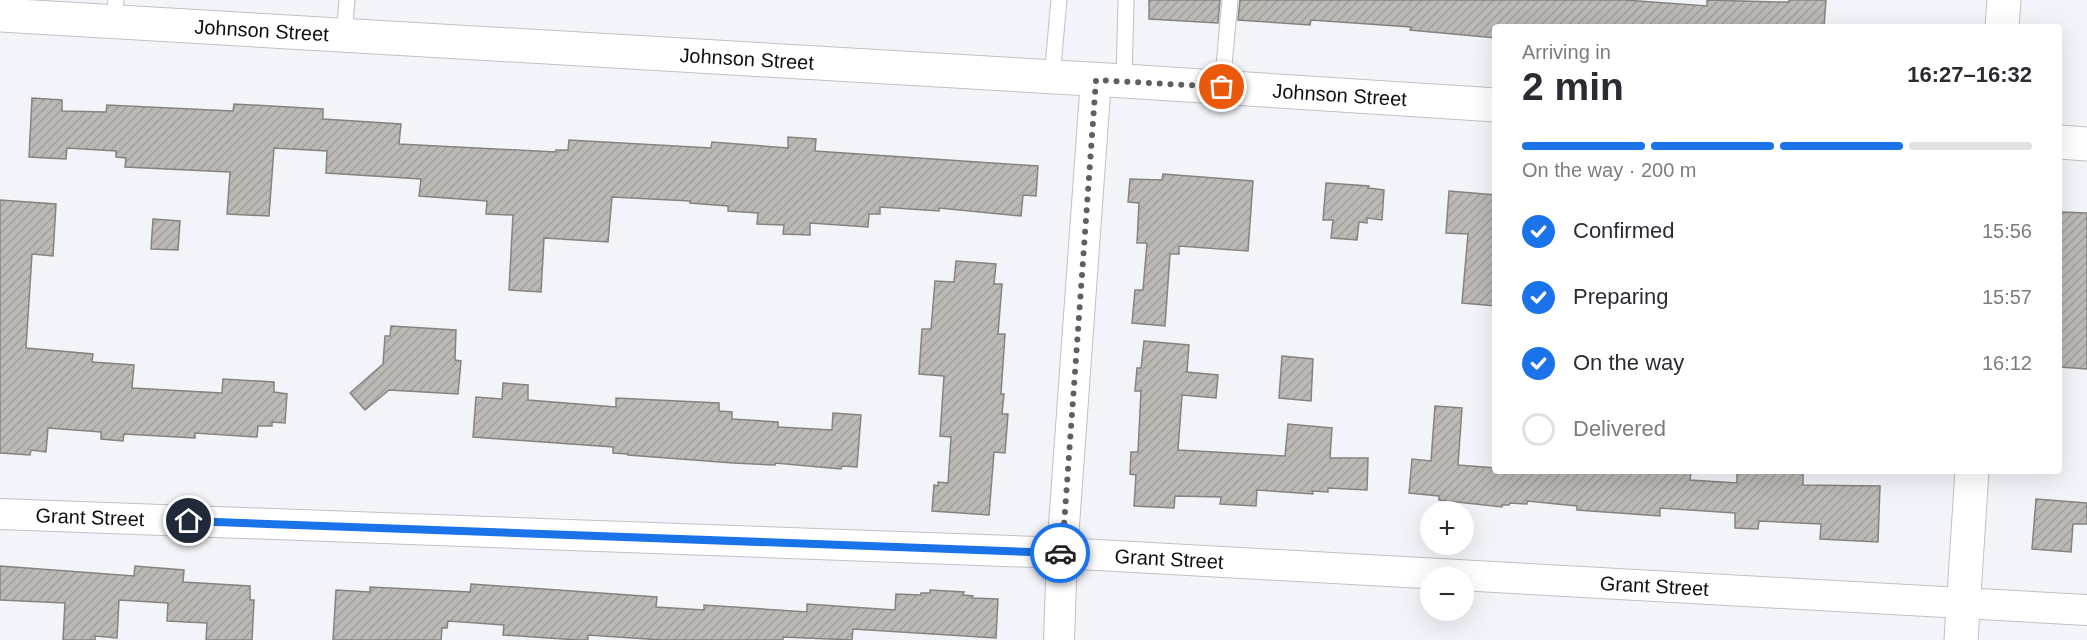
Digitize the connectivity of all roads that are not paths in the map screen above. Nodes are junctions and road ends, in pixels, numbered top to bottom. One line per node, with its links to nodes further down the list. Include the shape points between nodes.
1 (347, 0): 9 (lane)
2 (1059, 0): 10 (lane)
3 (1126, 0): 11 (lane)
4 (1230, 0): 12 (lane)
5 (2004, 0): 8 (street)
6 (115, 11): 7 (street, Johnson Street); 9 (street, Johnson Street)
7 (0, 15)
8 (2002, 24)
9 (344, 36): 10 (street, Johnson Street)
10 (1052, 77): 11 (street, Johnson Street)
11 (1110, 80): 12 (street, Johnson Street); 18 (street)
12 (1222, 87): 13 (street, Johnson Street)
13 (1492, 105)
14 (2062, 142): 15 (street)
15 (2087, 144)
16 (1972, 474): 19 (street)
17 (0, 514): 18 (street, Grant Street)
18 (1062, 553): 19 (street, Grant Street); 21 (street)
19 (1962, 603): 20 (street, Grant Street); 22 (street)
20 (2087, 610)
21 (1059, 640)
22 (1961, 640)

